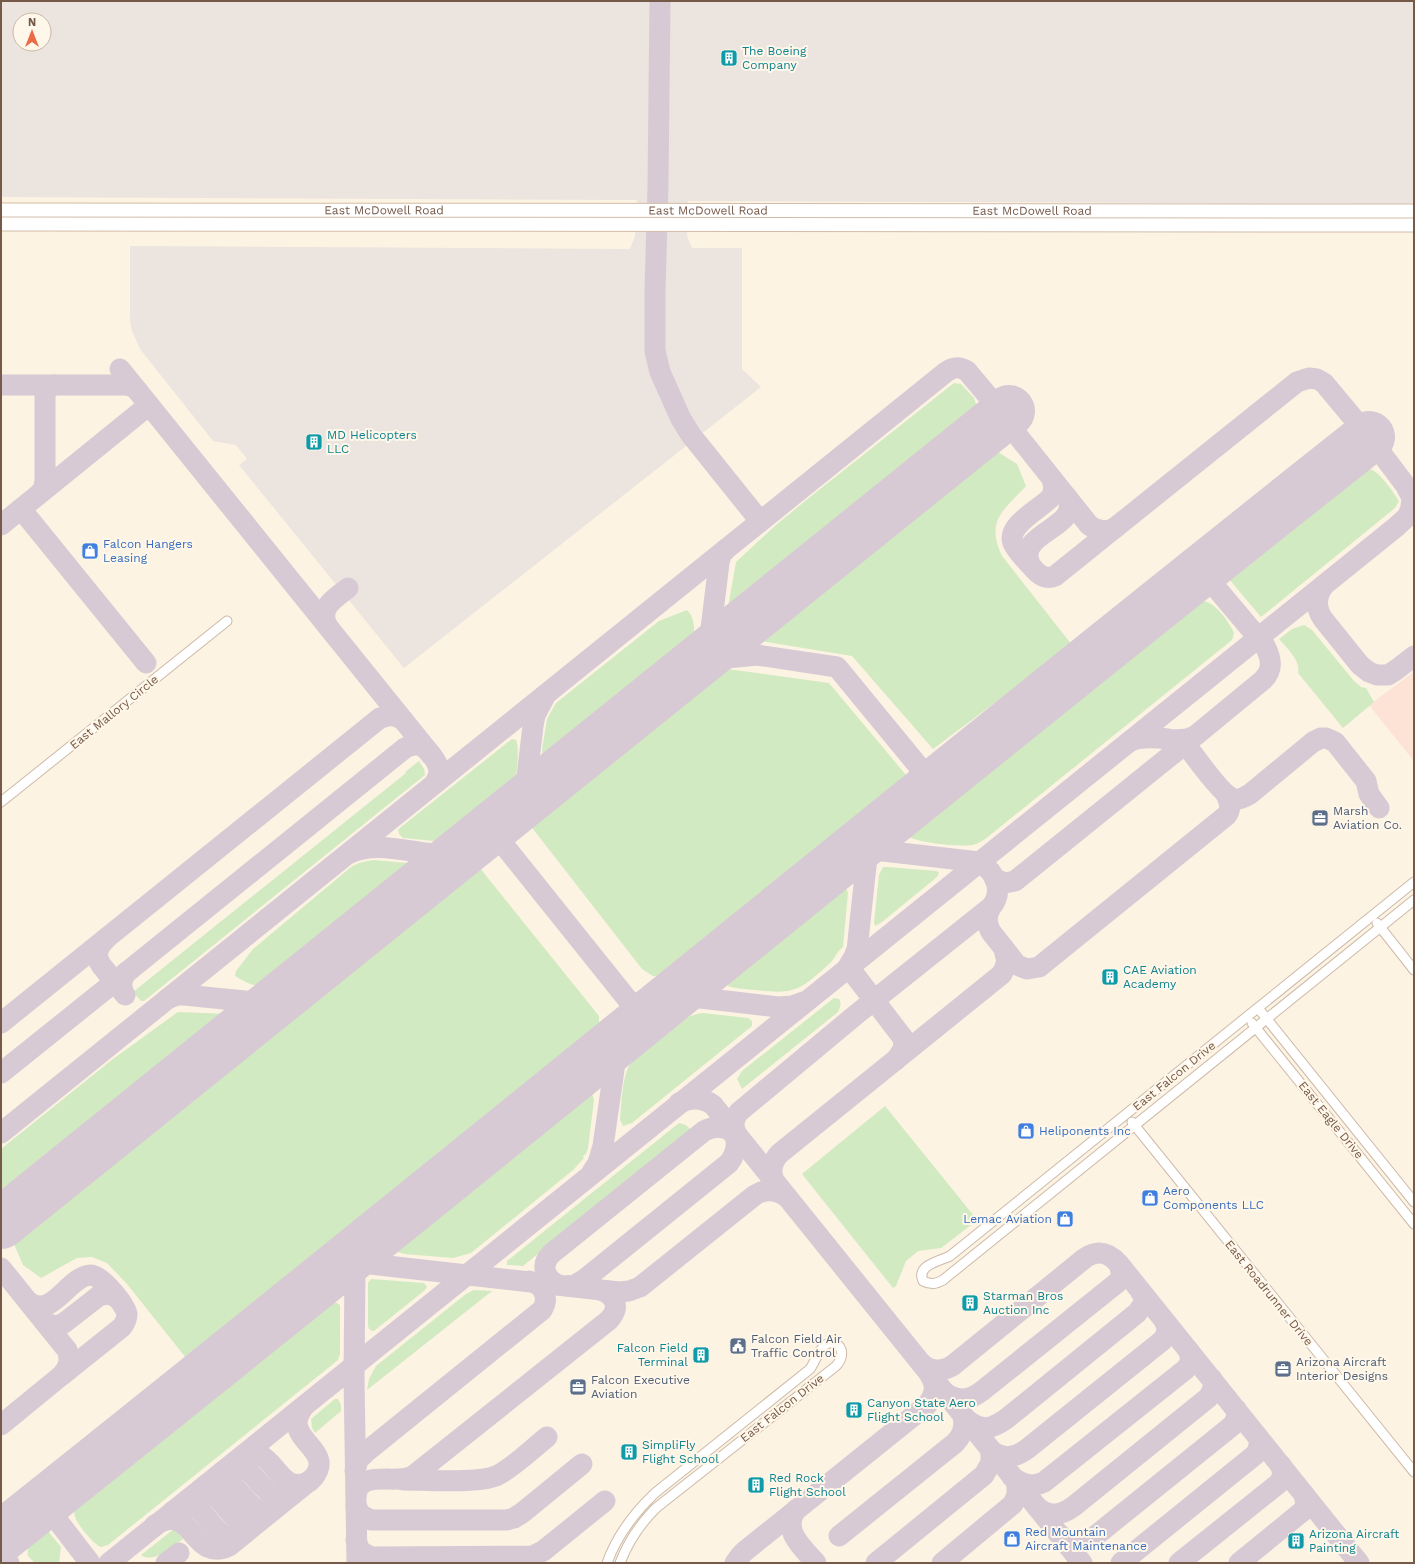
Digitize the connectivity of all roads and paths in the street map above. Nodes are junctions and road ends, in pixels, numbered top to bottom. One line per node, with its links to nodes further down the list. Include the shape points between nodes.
1 (1, 210): 2 (main road, East McDowell Road)
2 (141, 210): 3 (main road, East McDowell Road); 5 (main road)
3 (1414, 211)
4 (1, 224): 5 (main road, East McDowell Road)
5 (140, 224): 6 (main road, East McDowell Road)
6 (1414, 225)
7 (227, 621): 8 (street, East Mallory Circle)
8 (1, 802)
9 (1414, 882): 11 (street, East Falcon Drive)
10 (1414, 900): 12 (street, East Falcon Drive)
11 (1373, 915): 12 (street); 14 (street, East Falcon Drive)
12 (1380, 927): 13 (street); 16 (street, East Falcon Drive)
13 (1414, 970)
14 (1258, 1008): 15 (street, East Falcon Drive); 16 (street, East Eagle Drive)
15 (1247, 1017): 17 (street, East Eagle Drive); 18 (street, East Falcon Drive)
16 (1267, 1019): 17 (street, East Falcon Drive); 19 (street, East Eagle Drive)
17 (1256, 1027): 20 (street, East Falcon Drive); 21 (street, East Eagle Drive)
18 (1126, 1114): 20 (street, East Roadrunner Drive); 20 (street, East Falcon Drive, via 950,1256 924,1268 923,1281 935,1284 942,1280)
19 (1348, 1120): 21 (street); 22 (street, East Eagle Drive)
20 (1135, 1125): 24 (street, East Roadrunner Drive)
21 (1338, 1129): 23 (street, East Eagle Drive)
22 (1414, 1202)
23 (1414, 1224)
24 (1414, 1472)
25 (607, 1563): 26 (street, East Falcon Drive, via 619,1536 650,1498 810,1369 824,1346 832,1344 842,1349 842,1358 836,1366 656,1508 639,1527)
26 (620, 1563)

